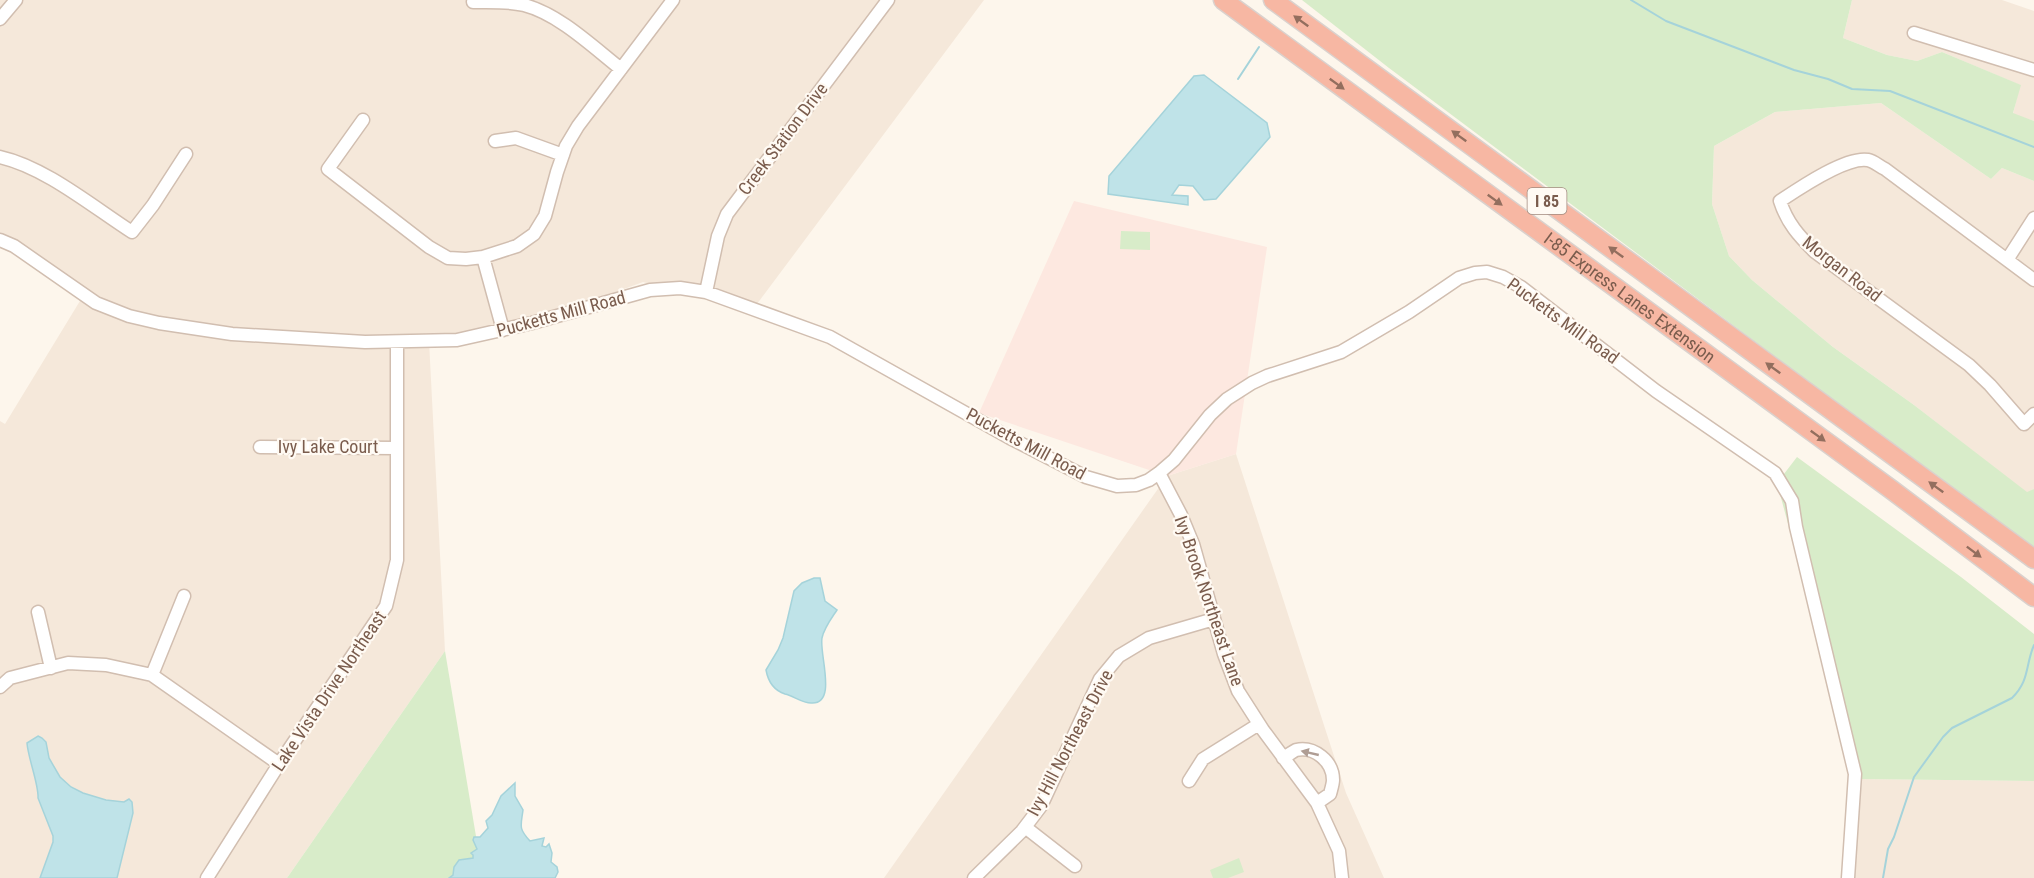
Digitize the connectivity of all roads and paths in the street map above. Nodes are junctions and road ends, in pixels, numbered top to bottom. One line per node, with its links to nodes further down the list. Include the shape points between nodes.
1 (16, 0): 7 (street)
2 (673, 0): 9 (street)
3 (888, 0): 21 (street, Creek Station Drive, via 727,214)
4 (1223, 0): 30 (highway, I-85 Express Lanes Extension / I 85, one-way to 30)
5 (1273, 0): 28 (highway, I-85 Express Lanes Extension / I 85, one-way to 5)
6 (473, 2): 9 (street, via 525,5 555,19)
7 (0, 18)
8 (1914, 33): 10 (street)
9 (621, 69): 14 (street, via 578,126)
10 (2034, 70)
11 (363, 120): 18 (street, via 328,170 448,258)
12 (495, 141): 14 (street, via 516,138)
13 (186, 154): 15 (street, via 132,232 44,174)
14 (563, 155): 18 (street, via 546,216 534,234 516,246)
15 (0, 157)
16 (2034, 218): 19 (street)
17 (0, 240): 23 (street, Pucketts Mill Road, via 96,303 129,316 232,334)
18 (483, 257): 22 (street)
19 (2007, 260): 20 (street, Morgan Road); 24 (street, Morgan Road, via 1868,160 1819,176 1780,201 1794,232 1815,252 1969,365 2024,424)
20 (2034, 280)
21 (706, 292): 22 (street, Pucketts Mill Road, via 680,288 650,290); 27 (street, Pucketts Mill Road, via 830,337 1086,477 1130,486)
22 (502, 330): 23 (street, Pucketts Mill Road, via 457,340)
23 (397, 342): 26 (street, Lake Vista Drive Northeast)
24 (2034, 414)
25 (260, 447): 26 (street, Ivy Lake Court)
26 (396, 448): 38 (street, Lake Vista Drive Northeast, via 397,560 386,606)
27 (1159, 473): 32 (street, Ivy Brook Northeast Lane, via 1193,544); 46 (street, Pucketts Mill Road, via 1210,415 1252,382 1341,352 1459,278 1487,272 1512,282 1656,391 1775,473 1792,501 1855,774)
28 (2034, 559)
29 (184, 596): 34 (street)
30 (2034, 597)
31 (38, 612): 33 (street)
32 (1214, 619): 36 (street, Ivy Brook Northeast Lane, via 1238,691); 41 (street, Ivy Hill Northeast Drive, via 1149,638 1119,656 1100,679 1041,806)
33 (51, 668): 34 (street, via 68,663 106,665); 35 (street, via 10,678)
34 (152, 675): 38 (street)
35 (0, 687)
36 (1259, 724): 37 (street, Ivy Brook Northeast Lane); 39 (street, via 1203,759)
37 (1283, 758): 40 (street, Ivy Brook Northeast Lane); 40 (street, one-way to 37, via 1330,794 1334,780 1324,757 1296,750)
38 (279, 764): 43 (street, Lake Vista Drive Northeast)
39 (1189, 781)
40 (1317, 803): 45 (street, Ivy Brook Northeast Lane, via 1339,851)
41 (1025, 827): 42 (street); 44 (street, Ivy Hill Northeast Drive)
42 (1075, 866)
43 (207, 878)
44 (975, 878)
45 (1342, 878)
46 (1848, 878)

